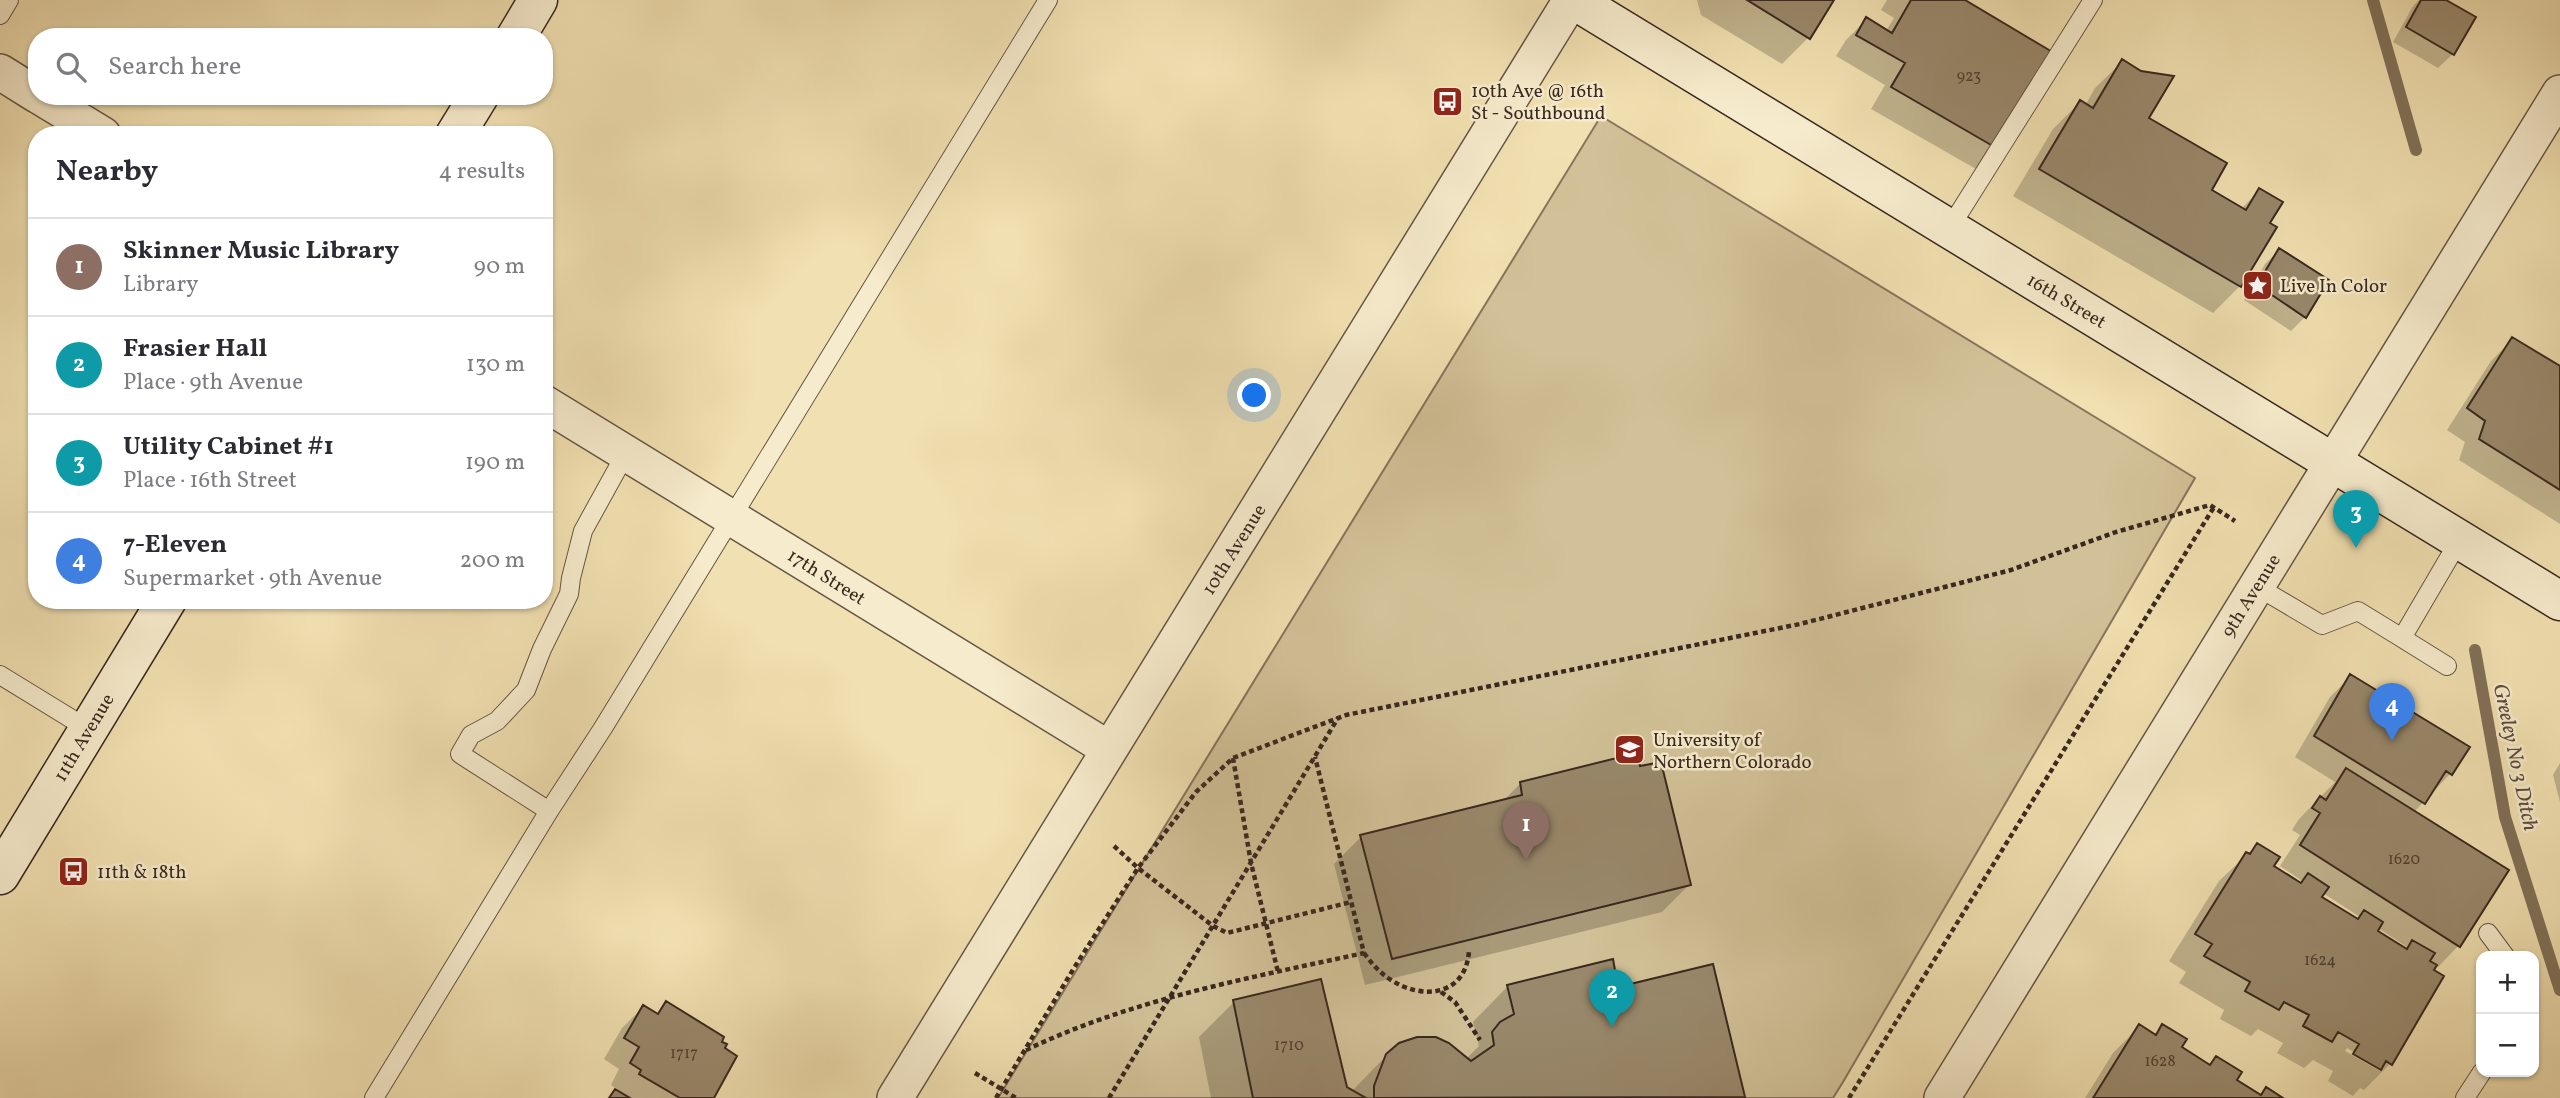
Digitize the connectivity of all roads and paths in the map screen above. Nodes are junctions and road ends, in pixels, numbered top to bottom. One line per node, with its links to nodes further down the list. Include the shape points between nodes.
1 (9, 0): 6 (lane)
2 (538, 0): 7 (main road)
3 (1048, 0): 20 (lane)
4 (1573, 0): 15 (main road, 16th Street); 31 (street, 10th Avenue)
5 (2093, 0): 15 (lane)
6 (0, 15)
7 (521, 28)
8 (0, 72): 9 (street)
9 (28, 89)
10 (54, 105): 13 (street)
11 (473, 105): 14 (main road)
12 (2556, 108): 18 (street, 9th Avenue)
13 (88, 126)
14 (461, 126)
15 (1950, 229): 18 (main road, 16th Street)
16 (553, 408): 17 (street, 17th Street)
17 (626, 453): 20 (street, 17th Street); 34 (lane, via 583,531 569,594 526,690 497,721 471,735 460,754)
18 (2333, 462): 22 (main road, 16th Street); 23 (street, 9th Avenue)
19 (2212, 506): 21 (path); 29 (path, via 2116,532 2011,570 1800,624); 59 (path)
20 (732, 518): 31 (street, 17th Street); 34 (lane)
21 (2235, 521)
22 (2460, 539): 24 (main road, 16th Street); 26 (lane)
23 (2256, 586): 26 (lane, via 2322,625 2358,611); 60 (street, 9th Avenue)
24 (2560, 601)
25 (161, 609): 30 (main road, 11th Avenue)
26 (2402, 638): 27 (lane)
27 (2447, 666)
28 (0, 675): 30 (lane)
29 (1339, 717): 32 (path); 33 (path)
30 (88, 729): 38 (main road, 11th Avenue)
31 (1109, 749): 55 (street, 10th Avenue)
32 (1315, 757): 36 (path); 39 (path)
33 (1233, 758): 36 (path); 37 (path, via 1196,792)
34 (549, 811): 54 (lane)
35 (1114, 846): 37 (path)
36 (1251, 863): 40 (path); 41 (path)
37 (1138, 868): 41 (path); 50 (path)
38 (0, 874)
39 (1351, 902): 40 (path); 45 (path)
40 (1266, 923): 41 (path, via 1227,933); 46 (path)
41 (1213, 926): 48 (path)
42 (2488, 933): 44 (lane)
43 (1469, 951): 47 (path, via 1468,966 1456,983)
44 (2501, 951)
45 (1364, 953): 46 (path); 47 (path, via 1393,981 1416,990)
46 (1278, 972): 48 (path)
47 (1441, 992): 49 (path, via 1455,1002)
48 (1170, 997): 50 (path, via 1131,1007); 58 (path)
49 (1480, 1040)
50 (1025, 1050): 53 (path)
51 (975, 1073): 53 (path)
52 (2479, 1077): 61 (lane)
53 (1002, 1089): 56 (path); 57 (path)
54 (374, 1098)
55 (895, 1098)
56 (996, 1098)
57 (1016, 1098)
58 (1109, 1098)
59 (1849, 1098)
60 (1942, 1098)
61 (2465, 1098)

